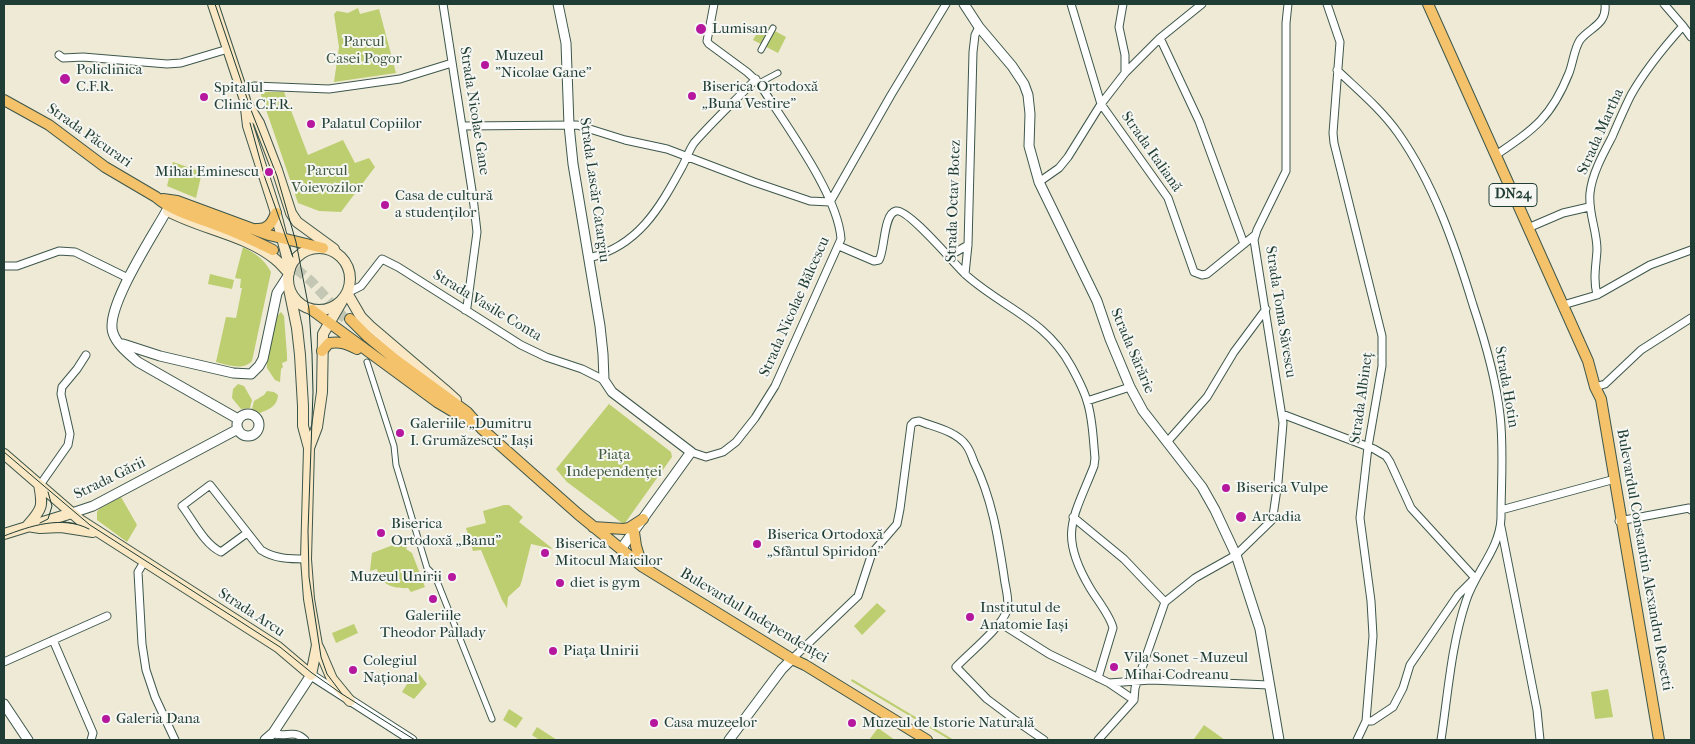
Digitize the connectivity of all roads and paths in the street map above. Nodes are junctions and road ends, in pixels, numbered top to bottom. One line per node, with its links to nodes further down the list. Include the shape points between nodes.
1 (213, 4): 20 (main road)
2 (443, 4): 23 (street, Strada Nicolae Gane)
3 (558, 4): 32 (street, Strada Lascăr Catargiu, via 566,43)
4 (714, 4): 27 (street, via 707,41)
5 (946, 4): 38 (street)
6 (964, 4): 16 (street, Strada Sărărie)
7 (1071, 4): 31 (street, Strada Italiană)
8 (1123, 4): 26 (street, via 1119,27)
9 (1202, 4): 19 (street)
10 (1288, 4): 43 (street, Strada Toma Săvescu, via 1286,171)
11 (1327, 4): 24 (street, Strada Albineț, via 1340,42)
12 (1428, 4): 34 (main road, Bulevardul Constantin Alexandru Rosetti / DN24)
13 (1605, 4): 34 (street, via 1601,22 1579,43 1569,73 1548,113 1530,132)
14 (1664, 4): 15 (street)
15 (1683, 26): 18 (street); 39 (street, Strada Martha, via 1630,97 1600,160 1590,191)
16 (979, 27): 36 (street, Strada Sărărie, via 1024,84 1030,114 1029,146); 46 (street, Strada Octav Botez, via 973,52)
17 (773, 28): 21 (street)
18 (1691, 37)
19 (1160, 38): 26 (street); 45 (street, via 1199,121)
20 (228, 49): 22 (street, via 167,64 83,56 63,58); 28 (main road)
21 (761, 50)
22 (59, 55)
23 (452, 63): 28 (street, via 400,78 329,89 254,86); 33 (street, Strada Nicolae Gane)
24 (1338, 70): 83 (street, Strada Albineț, via 1334,143 1383,344); 89 (street, Strada Hotin, via 1379,110 1412,155 1428,184 1460,264 1487,350 1500,415)
25 (778, 73): 27 (street)
26 (1125, 73): 31 (street)
27 (757, 81): 35 (street, via 693,145); 38 (street, Strada Nicolae Bălcescu, via 809,161)
28 (242, 90): 30 (main road)
29 (4, 100): 37 (main road, Strada Păcurari, via 49,125 105,167)
30 (245, 100): 40 (main road, via 248,126); 52 (main road, via 259,123 290,213)
31 (1101, 104): 36 (street, via 1068,157); 45 (street, Strada Italiană, via 1168,198 1194,272 1202,276 1207,274)
32 (570, 125): 33 (street); 35 (street); 53 (street, Strada Lascăr Catargiu)
33 (462, 126): 64 (street, Strada Nicolae Gane, via 477,232)
34 (1496, 155): 41 (main road, Bulevardul Constantin Alexandru Rosetti / DN24)
35 (687, 156): 38 (street, via 810,201); 53 (street, via 650,220 625,242 605,254)
36 (1039, 182): 75 (street, Strada Sărărie, via 1096,301)
37 (162, 202): 42 (main road, via 177,201); 49 (main road); 55 (main road, via 181,218 260,250); 57 (street)
38 (830, 202): 47 (street, Strada Nicolae Bălcescu, via 840,232)
39 (1589, 207): 41 (street, via 1563,213); 60 (street, Strada Martha, via 1596,237 1594,284)
40 (276, 213): 42 (main road, via 265,229); 44 (main road)
41 (1528, 228): 61 (main road, Bulevardul Constantin Alexandru Rosetti / DN24)
42 (252, 229): 44 (main road)
43 (1255, 235): 45 (street, Strada Italiană); 62 (street, Strada Toma Săvescu)
44 (282, 239): 48 (main road); 55 (main road)
45 (1244, 244)
46 (968, 245): 51 (street); 56 (street, Strada Octav Botez)
47 (839, 246): 51 (street, Strada Octav Botez, via 874,261 879,260 884,236 895,211 917,225); 85 (street, Strada Nicolae Bălcescu, via 775,386 755,418 736,442 723,452 706,457)
48 (322, 248): 52 (main road); 55 (main road, via 308,250 299,256)
49 (274, 249)
50 (1691, 250): 60 (street, via 1650,265)
51 (949, 256): 56 (street, Strada Octav Botez)
52 (343, 258): 59 (main road, via 351,274)
53 (588, 258): 74 (street, Strada Lascăr Catargiu, via 602,344)
54 (4, 266): 57 (street, via 17,266 67,250)
55 (289, 272): 58 (main road); 71 (street, via 277,293 262,359 251,374 233,373)
56 (965, 274): 77 (street, via 1047,334 1071,366)
57 (128, 278): 68 (street, via 113,313 113,334)
58 (289, 288): 63 (main road, via 298,303); 84 (main road, via 300,355 303,426)
59 (346, 295): 63 (main road, via 334,306); 64 (street, Strada Vasile Conta, via 361,286 382,259); 67 (main road); 79 (main road, via 361,317 445,390)
60 (1597, 295): 61 (street)
61 (1563, 305): 76 (main road, Bulevardul Constantin Alexandru Rosetti / DN24, via 1588,361)
62 (1266, 309): 78 (street, Strada Toma Săvescu); 82 (street, via 1234,352 1207,397)
63 (312, 310): 67 (main road)
64 (465, 310): 74 (street, Strada Vasile Conta, via 521,345)
65 (1691, 318): 76 (street, via 1641,350 1605,384)
66 (349, 321): 79 (main road, via 373,346)
67 (330, 323): 69 (main road, via 323,334); 72 (main road)
68 (119, 343): 71 (street); 73 (street)
69 (322, 351): 72 (main road, via 329,343 344,342); 84 (main road, via 322,392 317,426)
70 (86, 355): 88 (street, via 62,387 70,434 68,445)
71 (160, 356): 73 (street, via 150,356)
72 (372, 360): 79 (main road, via 437,402); 124 (street, via 396,464 427,568 435,576)
73 (146, 367): 80 (street)
74 (604, 380): 85 (street, Strada Vasile Conta, via 612,392)
75 (1130, 387): 77 (street); 82 (street, Strada Sărărie, via 1143,411)
76 (1595, 387): 87 (main road, Bulevardul Constantin Alexandru Rosetti / DN24, via 1601,399)
77 (1087, 401): 92 (street, via 1092,424 1094,466)
78 (1282, 414): 83 (street); 103 (street, Strada Toma Săvescu, via 1273,518)
79 (465, 415): 97 (main road, Bulevardul Independenței)
80 (238, 419): 81 (street); 81 (street, via 251,414 259,425 250,435)
81 (238, 429): 91 (street, Strada Gării, via 93,506)
82 (1168, 442): 103 (street, Strada Sărărie, via 1202,487)
83 (1368, 447): 107 (street, via 1386,456 1409,505); 125 (street, Strada Albineț, via 1360,518 1373,636)
84 (309, 448): 104 (main road)
85 (690, 452): 93 (street)
86 (4, 454): 88 (main road, Strada Arcu)
87 (1613, 479): 89 (street); 94 (main road, Bulevardul Constantin Alexandru Rosetti / DN24)
88 (40, 485): 91 (main road, Strada Arcu); 96 (main road, via 40,511)
89 (1501, 510): 95 (street, Strada Hotin)
90 (1691, 510): 94 (street)
91 (72, 513): 96 (main road, Strada Gării); 101 (main road, Strada Arcu)
92 (1073, 517): 108 (street, via 1124,559); 117 (street, via 1070,535 1076,561 1113,631)
93 (643, 519): 97 (main road, via 624,530); 98 (street)
94 (1620, 521): 141 (main road, Bulevardul Constantin Alexandru Rosetti / DN24)
95 (1501, 525): 107 (street, Strada Hotin, via 1495,545); 140 (street)
96 (27, 526): 100 (main road, Strada Gării); 101 (main road, via 61,527)
97 (593, 527): 102 (main road, Bulevardul Independenței)
98 (634, 532): 102 (street); 106 (main road)
99 (247, 533): 99 (street, via 221,552 215,549 182,506 210,485); 104 (street, via 269,555)
100 (4, 534)
101 (101, 534): 105 (main road, Strada Arcu)
102 (621, 550): 106 (main road, Bulevardul Independenței)
103 (1236, 555): 108 (street, Strada Toma Săvescu, via 1195,578); 120 (street, Strada Sărărie, via 1260,629)
104 (306, 559): 112 (main road)
105 (144, 562): 113 (main road, Strada Arcu); 129 (street, via 138,572 144,659 149,683)
106 (643, 566): 114 (main road, Bulevardul Independenței)
107 (1475, 578): 125 (street, via 1458,595 1410,665 1393,707 1372,721); 139 (street, Strada Hotin, via 1455,645)
108 (1166, 602): 118 (street)
109 (107, 616): 111 (street)
110 (1000, 623): 114 (street, via 1007,610 1007,600 994,520 978,471 966,446 957,436 919,421 910,425 897,524 872,553 858,596); 117 (street, via 1049,654); 135 (street, via 956,667 987,699)
111 (53, 640): 115 (street); 128 (street, via 93,733)
112 (316, 648): 113 (main road, via 304,659); 116 (main road); 122 (main road, via 320,650 332,679)
113 (293, 659): 116 (main road, Strada Arcu)
114 (792, 659): 133 (street); 134 (main road, Bulevardul Independenței)
115 (4, 662)
116 (311, 674): 122 (street, Strada Arcu); 126 (street)
117 (1098, 678): 119 (street)
118 (1138, 680): 119 (street); 120 (street); 121 (street)
119 (1109, 683): 121 (street)
120 (1269, 685): 137 (street, Strada Sărărie)
121 (1134, 700): 136 (street)
122 (350, 701): 132 (street, Strada Arcu)
123 (4, 704): 127 (street)
124 (492, 719)
125 (1366, 721): 138 (street, Strada Albineț)
126 (273, 733): 130 (street); 131 (street, via 297,734)
127 (28, 740)
128 (91, 740)
129 (175, 740)
130 (265, 740)
131 (305, 740)
132 (412, 740)
133 (729, 740)
134 (927, 740)
135 (1044, 740)
136 (1098, 740)
137 (1279, 740)
138 (1357, 740)
139 (1441, 740)
140 (1540, 740)
141 (1658, 740)

